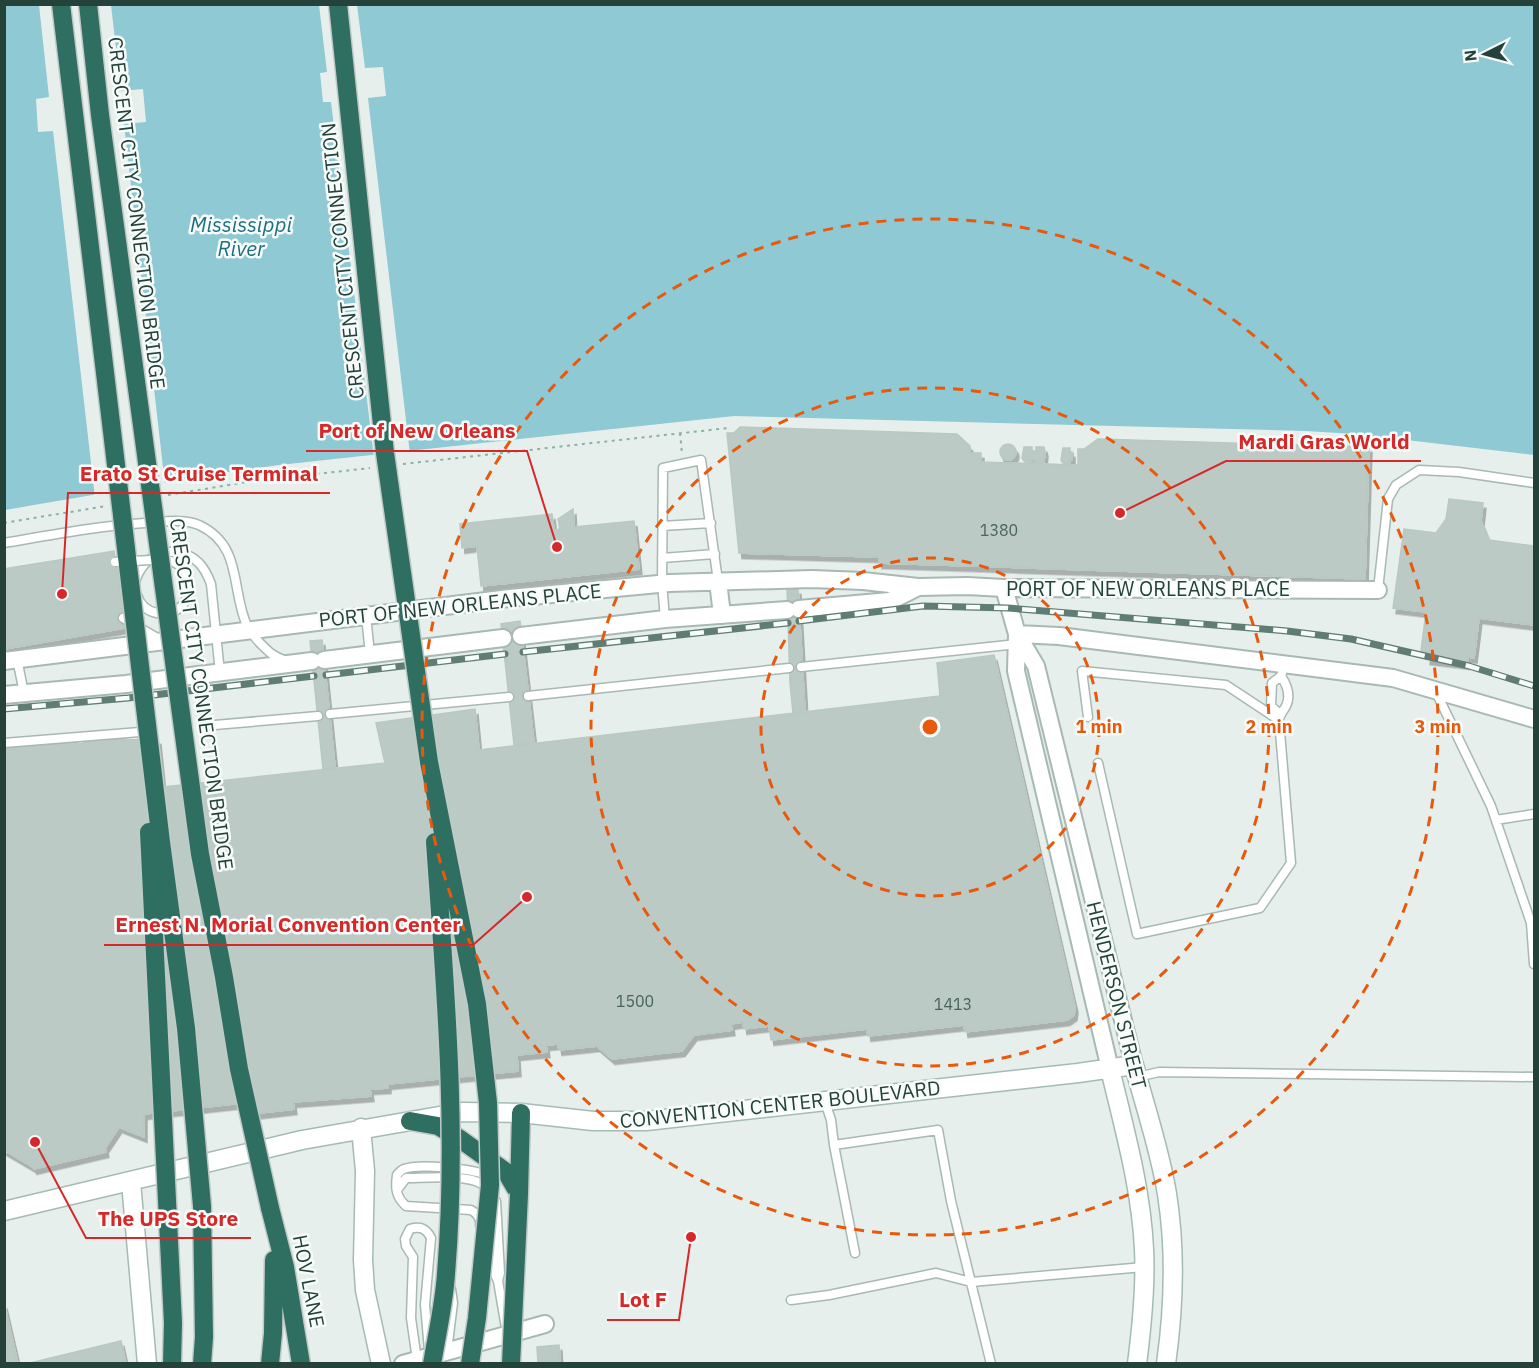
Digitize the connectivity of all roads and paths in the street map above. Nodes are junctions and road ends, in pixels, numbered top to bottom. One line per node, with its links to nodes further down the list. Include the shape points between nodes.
1 (61, 4): 41 (highway, bridge)
2 (88, 4): 72 (highway, CRESCENT CITY CONNECTION BRIDGE, bridge, via 200,854 239,1069)
3 (338, 4): 56 (highway, CRESCENT CITY CONNECTION, bridge, via 385,453)
4 (728, 428): 5 (path)
5 (680, 433): 6 (path); 7 (path)
6 (683, 464): 13 (lane, via 701,460); 14 (lane, via 663,468)
7 (394, 465)
8 (371, 468): 10 (path)
9 (1534, 483): 23 (lane, via 1419,470 1396,485 1388,499)
10 (164, 496)
11 (108, 506): 12 (path)
12 (4, 523)
13 (711, 523): 14 (lane); 16 (lane)
14 (662, 526): 17 (lane)
15 (4, 543): 28 (lane, via 110,526 179,520 199,525 228,550)
16 (715, 554): 17 (lane); 19 (lane)
17 (662, 558): 20 (lane)
18 (115, 562): 29 (lane, bridge, via 139,561 151,560 159,559 184,569 189,584 186,600 177,610 161,614 148,610 139,601 135,587 144,564 148,559 156,554 174,552 198,562 211,584)
19 (718, 581): 20 (street, PORT OF NEW ORLEANS PLACE); 21 (street, PORT OF NEW ORLEANS PLACE, via 812,579); 25 (street)
20 (662, 583): 24 (street, PORT OF NEW ORLEANS PLACE); 27 (lane)
21 (918, 587): 22 (street, PORT OF NEW ORLEANS PLACE); 25 (street, PORT OF NEW ORLEANS PLACE, via 890,601)
22 (1004, 588): 23 (street, PORT OF NEW ORLEANS PLACE); 32 (street, HENDERSON STREET)
23 (1378, 590)
24 (366, 615): 28 (street, PORT OF NEW ORLEANS PLACE); 34 (lane)
25 (722, 615): 27 (street, PORT OF NEW ORLEANS PLACE)
26 (123, 618): 33 (lane)
27 (665, 619): 30 (street, PORT OF NEW ORLEANS PLACE)
28 (249, 630): 29 (street, PORT OF NEW ORLEANS PLACE); 36 (lane, via 272,656)
29 (216, 634): 33 (street, PORT OF NEW ORLEANS PLACE); 40 (lane)
30 (521, 636)
31 (503, 638): 34 (street, PORT OF NEW ORLEANS PLACE)
32 (1017, 639): 37 (lane); 39 (street, via 1059,636); 55 (street, HENDERSON STREET, via 1036,666); 57 (street, HENDERSON STREET, via 1016,671)
33 (162, 641): 35 (street, PORT OF NEW ORLEANS PLACE)
34 (370, 654): 36 (street, PORT OF NEW ORLEANS PLACE)
35 (11, 659): 43 (lane)
36 (311, 662): 40 (street, PORT OF NEW ORLEANS PLACE)
37 (801, 667)
38 (789, 668): 45 (lane)
39 (1283, 670): 42 (street, via 1393,678); 50 (lane, via 1288,686 1287,705); 50 (lane, via 1272,683 1271,706)
40 (220, 674): 43 (street, PORT OF NEW ORLEANS PLACE)
41 (141, 676): 85 (highway, bridge); 86 (highway, bridge, via 186,1028 202,1206)
42 (1434, 689): 51 (street); 60 (lane)
43 (24, 693): 44 (street, PORT OF NEW ORLEANS PLACE)
44 (4, 695)
45 (528, 696)
46 (509, 697): 47 (lane)
47 (330, 714)
48 (318, 716): 52 (lane)
49 (1088, 717): 50 (lane, via 1082,671 1226,686)
50 (1280, 717): 58 (lane, via 1291,863 1260,908 1137,934)
51 (1534, 718)
52 (203, 726)
53 (140, 732): 54 (lane)
54 (4, 743)
55 (1058, 757): 57 (street); 63 (street, HENDERSON STREET)
56 (429, 762): 82 (highway, bridge, via 477,1004 488,1103 490,1185 478,1306); 83 (highway, bridge, via 452,1149 446,1275)
57 (1038, 762): 62 (street, HENDERSON STREET)
58 (1098, 763)
59 (1534, 814): 60 (lane)
60 (1496, 820): 61 (lane, via 1531,922)
61 (1534, 964)
62 (1110, 1069): 63 (street, CONVENTION CENTER BOULEVARD); 65 (street, CONVENTION CENTER BOULEVARD); 76 (street, HENDERSON STREET, via 1139,1194)
63 (1135, 1071): 64 (lane); 93 (street, HENDERSON STREET, via 1167,1192 1171,1223 1173,1296)
64 (1534, 1077)
65 (825, 1102): 66 (street, CONVENTION CENTER BOULEVARD, via 646,1121 593,1121); 69 (lane)
66 (520, 1113): 67 (street, CONVENTION CENTER BOULEVARD, via 462,1112); 71 (highway)
67 (410, 1121): 68 (street, CONVENTION CENTER BOULEVARD); 71 (highway, via 438,1126 459,1139 506,1172)
68 (361, 1128): 70 (street, CONVENTION CENTER BOULEVARD); 89 (street, via 365,1290)
69 (834, 1145): 75 (lane); 77 (lane, via 938,1130)
70 (131, 1182): 74 (street, CONVENTION CENTER BOULEVARD); 84 (street)
71 (519, 1194): 90 (highway, bridge)
72 (270, 1208): 87 (highway, via 275,1277); 88 (highway, HOV LANE, via 285,1268)
73 (445, 1208): 80 (lane, via 406,1206 396,1191 396,1174 404,1169 444,1168 487,1175 495,1191 498,1281); 81 (lane, via 444,1243 453,1303); 82 (lane, via 476,1212 480,1221)
74 (4, 1211)
75 (855, 1253)
76 (1145, 1267): 77 (lane); 92 (street, HENDERSON STREET)
77 (971, 1282): 78 (lane, via 936,1273 829,1296); 91 (lane)
78 (791, 1300)
79 (545, 1324): 80 (street)
80 (508, 1334): 82 (street)
81 (447, 1351): 82 (street); 83 (street)
82 (468, 1355)
83 (421, 1361): 83 (lane, via 431,1238 428,1232 416,1227 410,1229 405,1239 413,1257 411,1318)
84 (147, 1364)
85 (172, 1364)
86 (202, 1364)
87 (270, 1364)
88 (301, 1364)
89 (381, 1364)
90 (512, 1364)
91 (991, 1364)
92 (1137, 1364)
93 (1166, 1364)

